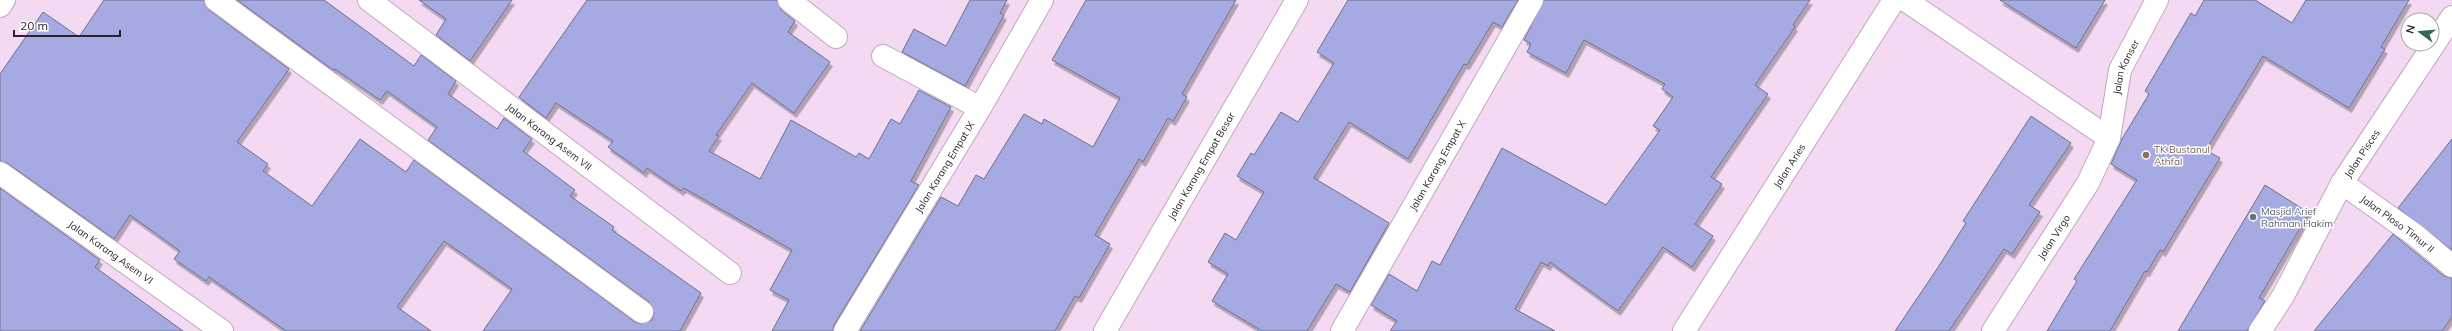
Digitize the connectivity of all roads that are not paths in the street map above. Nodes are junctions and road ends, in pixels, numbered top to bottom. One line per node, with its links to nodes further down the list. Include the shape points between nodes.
1 (4, 0): 11 (street)
2 (216, 0): 21 (street)
3 (370, 0): 20 (street, Jalan Karang Asem VII)
4 (789, 0): 13 (street)
5 (1042, 0): 15 (street, Jalan Karang Empat IX)
6 (1296, 0): 24 (street, Jalan Karang Empat Besar)
7 (1532, 0): 25 (street, Jalan Karang Empat X)
8 (1894, 0): 26 (street, Jalan Aries)
9 (1905, 0): 16 (street)
10 (2157, 0): 16 (street, Jalan Kanser, via 2120,70)
11 (0, 6)
12 (2452, 18): 18 (street, Jalan Pisces)
13 (836, 37)
14 (883, 56): 15 (street)
15 (980, 108): 23 (street, Jalan Karang Empat IX)
16 (2109, 138): 27 (street, Jalan Virgo, via 2088,183)
17 (0, 173): 22 (street, Jalan Karang Asem VI)
18 (2342, 183): 19 (street, Jalan Ploso Timur II, via 2415,235); 28 (street, Jalan Pisces, via 2283,296)
19 (2452, 266)
20 (730, 273)
21 (642, 312)
22 (222, 331)
23 (844, 331)
24 (1105, 331)
25 (1342, 331)
26 (1684, 331)
27 (1992, 331)
28 (2260, 331)

